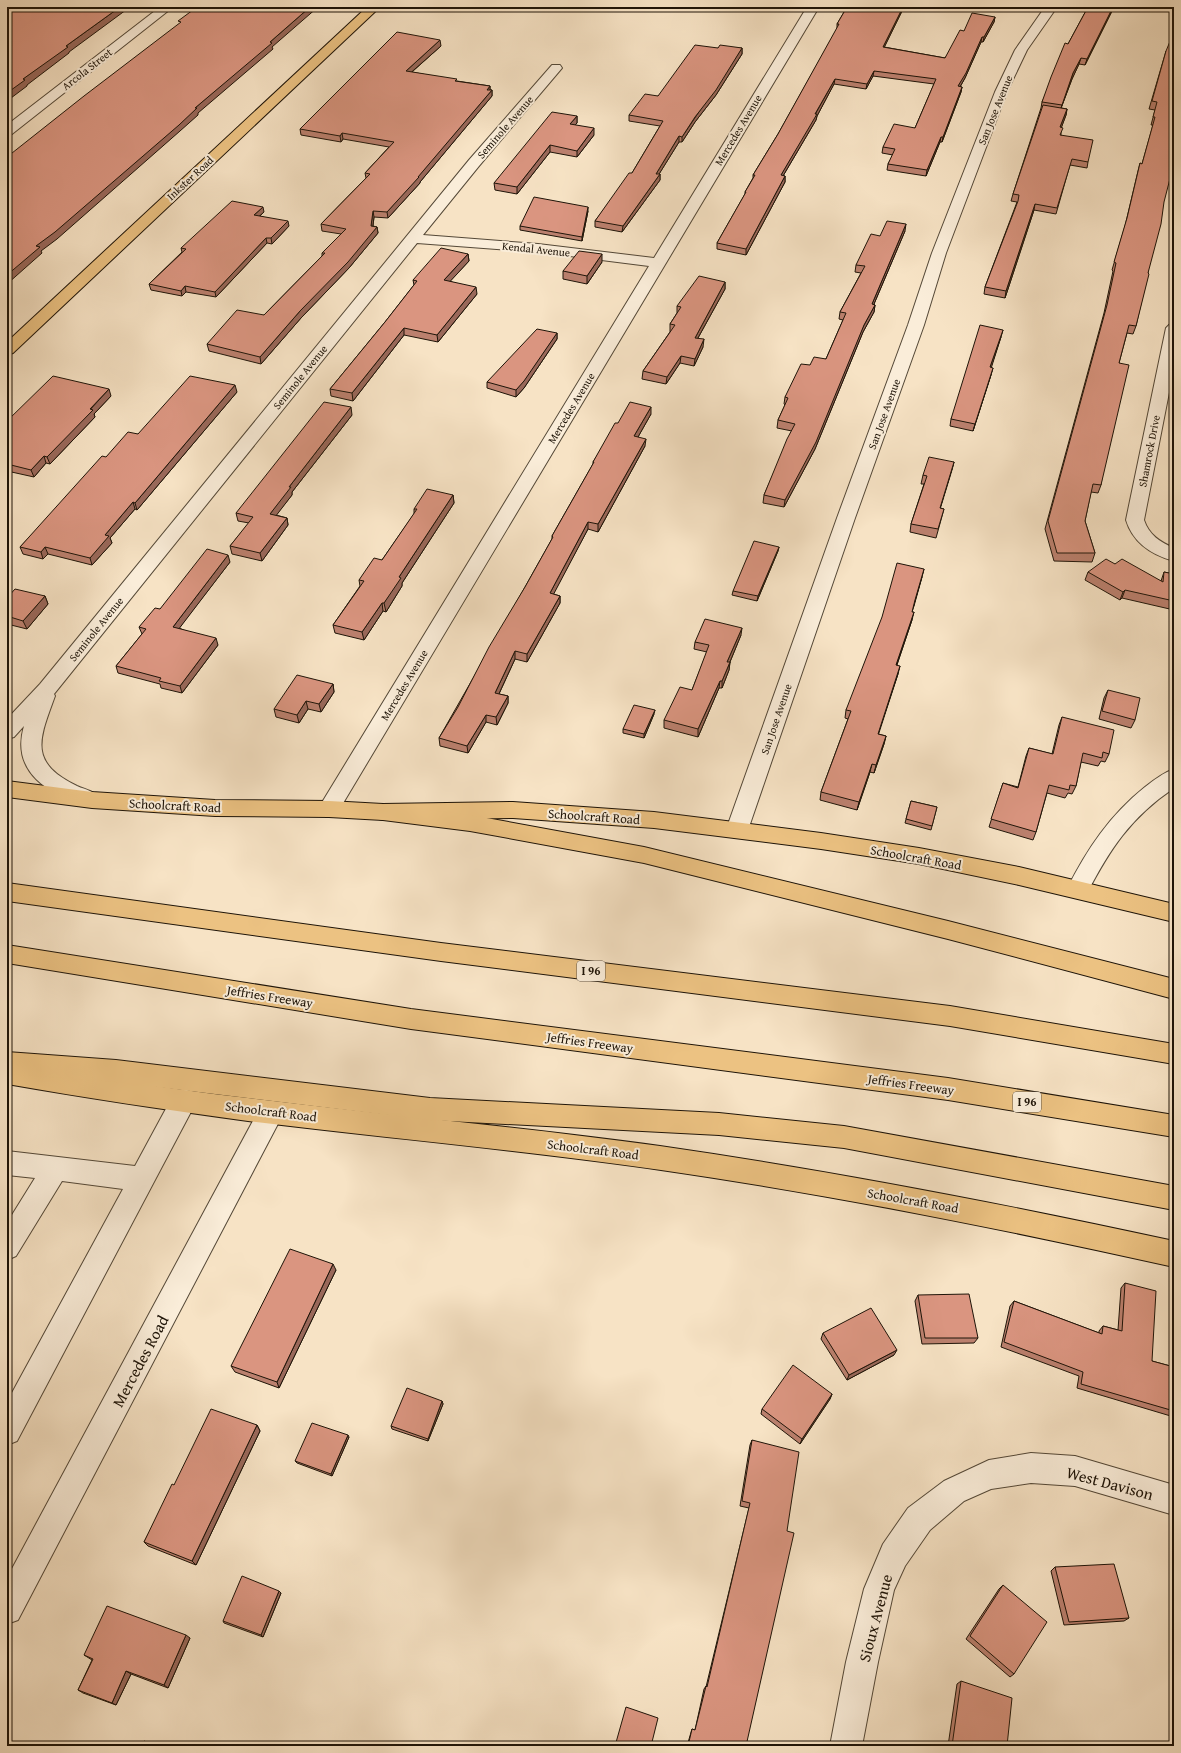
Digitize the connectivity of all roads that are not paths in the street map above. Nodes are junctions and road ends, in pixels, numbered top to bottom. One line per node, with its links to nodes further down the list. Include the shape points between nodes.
1 (167, 7): 6 (street, Arcola Street)
2 (374, 7): 10 (main road, Inkster Road)
3 (813, 7): 8 (street, Mercedes Avenue)
4 (1051, 7): 19 (street, San Jose Avenue, via 1021,50 1001,92 939,253 916,325)
5 (556, 68): 7 (street, Seminole Avenue)
6 (7, 132)
7 (413, 238): 8 (street, Kendal Avenue, via 538,248); 12 (street, Seminole Avenue)
8 (659, 264): 17 (street, Mercedes Avenue)
9 (1174, 328): 11 (street, Shamrock Drive, via 1135,520 1142,536)
10 (7, 350)
11 (1174, 555)
12 (47, 689): 13 (street, Seminole Avenue); 16 (street, via 31,742 32,756 42,772 54,783)
13 (7, 732)
14 (1174, 777): 20 (street, via 1131,810 1109,834)
15 (7, 789): 16 (main road, Schoolcraft Road)
16 (92, 800): 17 (main road, Schoolcraft Road, via 215,808)
17 (329, 809): 18 (main road, Schoolcraft Road)
18 (383, 812): 19 (main road, Schoolcraft Road, via 513,810 654,820); 24 (main road, via 470,823 644,855)
19 (737, 830): 20 (main road, Schoolcraft Road, via 919,856)
20 (1078, 889): 22 (main road, Schoolcraft Road)
21 (7, 892): 25 (main road, I 96, via 441,952 950,1016)
22 (1174, 913)
23 (7, 954): 30 (main road, Jeffries Freeway / I 96, via 411,1019 948,1089)
24 (1174, 989)
25 (1174, 1054)
26 (7, 1064): 34 (main road, via 116,1070 430,1109 719,1124 844,1137)
27 (7, 1073): 28 (main road, Schoolcraft Road)
28 (184, 1100): 29 (main road, Schoolcraft Road); 33 (street)
29 (271, 1112): 36 (main road, Schoolcraft Road, via 515,1139 739,1170 948,1206); 40 (street, Mercedes Road)
30 (1174, 1126)
31 (7, 1163): 32 (street)
32 (55, 1169): 33 (street); 35 (street)
33 (141, 1179): 37 (street)
34 (1174, 1198)
35 (7, 1247)
36 (1174, 1254)
37 (7, 1430)
38 (954, 1491): 39 (street, West Davison, via 989,1475 1031,1468 1075,1471); 41 (street, Sioux Avenue, via 919,1519 894,1555 879,1589)
39 (1174, 1500)
40 (7, 1610)
41 (846, 1746)

